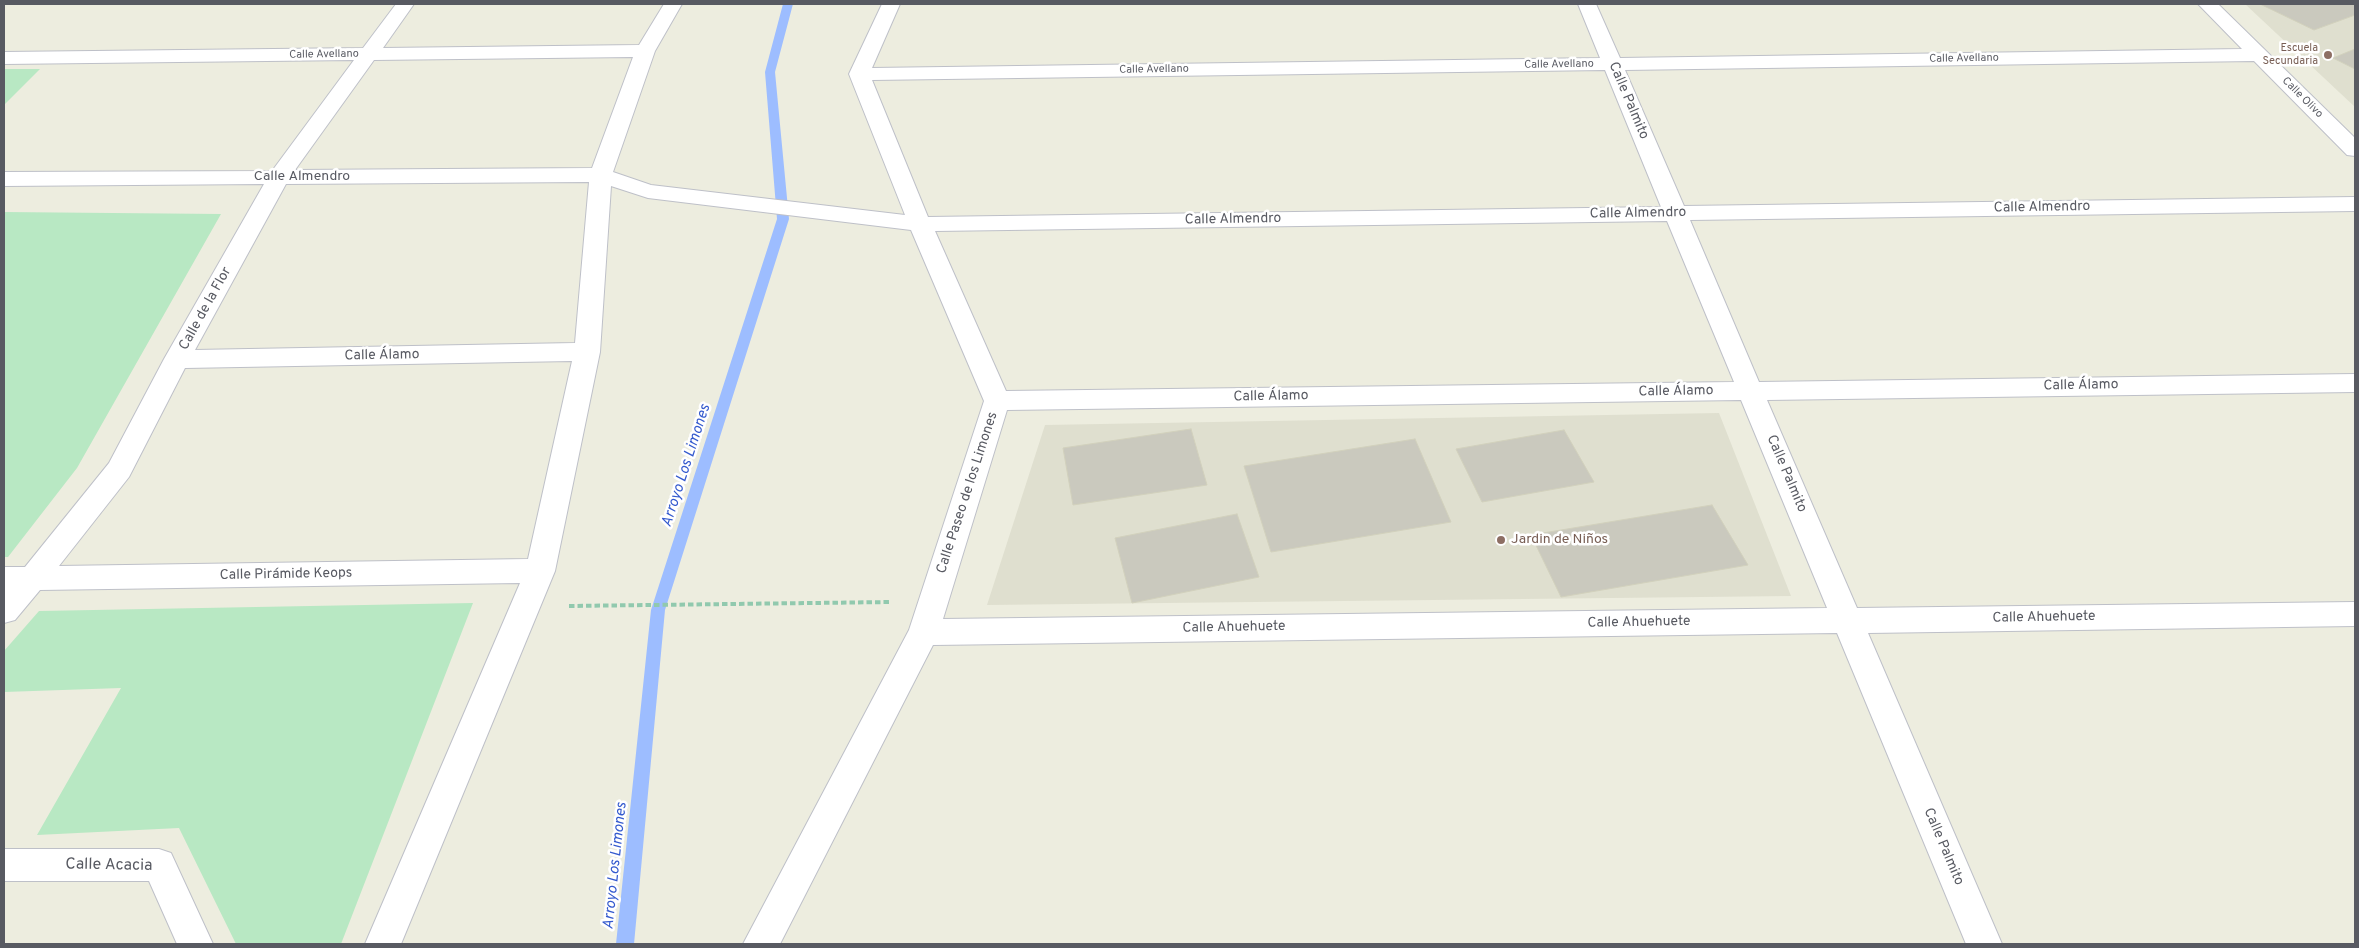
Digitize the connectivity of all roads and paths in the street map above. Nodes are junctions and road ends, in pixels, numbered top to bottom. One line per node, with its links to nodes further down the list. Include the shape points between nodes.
1 (405, 4): 7 (street, Calle de la Flor)
2 (674, 4): 6 (street)
3 (891, 4): 11 (street)
4 (1587, 4): 10 (street, Calle Palmito)
5 (2207, 4): 8 (street, Calle Olivo)
6 (645, 51): 7 (street, Calle Avellano); 13 (street)
7 (368, 54): 9 (street, Calle Avellano); 14 (street, Calle de la Flor)
8 (2259, 55): 10 (street, Calle Avellano); 12 (street, Calle Olivo)
9 (4, 58)
10 (1612, 64): 11 (street, Calle Avellano); 17 (street, Calle Palmito)
11 (859, 74): 18 (street, Calle Paseo de los Limones)
12 (2355, 150)
13 (601, 175): 14 (street, Calle Almendro); 18 (street, Calle Almendro, via 648,191); 19 (street)
14 (279, 177): 15 (street, Calle Almendro); 20 (street, Calle de la Flor)
15 (4, 179)
16 (2355, 204): 17 (street, Calle Almendro)
17 (1675, 213): 18 (street, Calle Almendro); 22 (street, Calle Palmito)
18 (920, 224): 23 (street, Calle Paseo de los Limones)
19 (587, 352): 20 (street, Calle Álamo); 24 (street)
20 (177, 359): 26 (street, Calle de la Flor, via 119,470)
21 (2355, 383): 22 (street, Calle Álamo)
22 (1751, 391): 23 (street, Calle Álamo); 31 (street, Calle Palmito)
23 (997, 401): 27 (street, Calle Paseo de los Limones)
24 (540, 571): 26 (street, Calle Pirámide Keops); 35 (street)
25 (4, 579): 26 (street)
26 (32, 579): 29 (street, Calle de la Flor)
27 (933, 602): 28 (path); 32 (street, Calle Paseo de los Limones)
28 (587, 606)
29 (4, 611)
30 (2355, 614): 31 (street, Calle Ahuehuete)
31 (1848, 620): 32 (street, Calle Ahuehuete); 37 (street, Calle Palmito)
32 (924, 632): 36 (street, Calle Paseo de los Limones)
33 (4, 865): 34 (street, Calle Acacia, via 160,865)
34 (195, 944)
35 (383, 944)
36 (761, 944)
37 (1984, 944)

